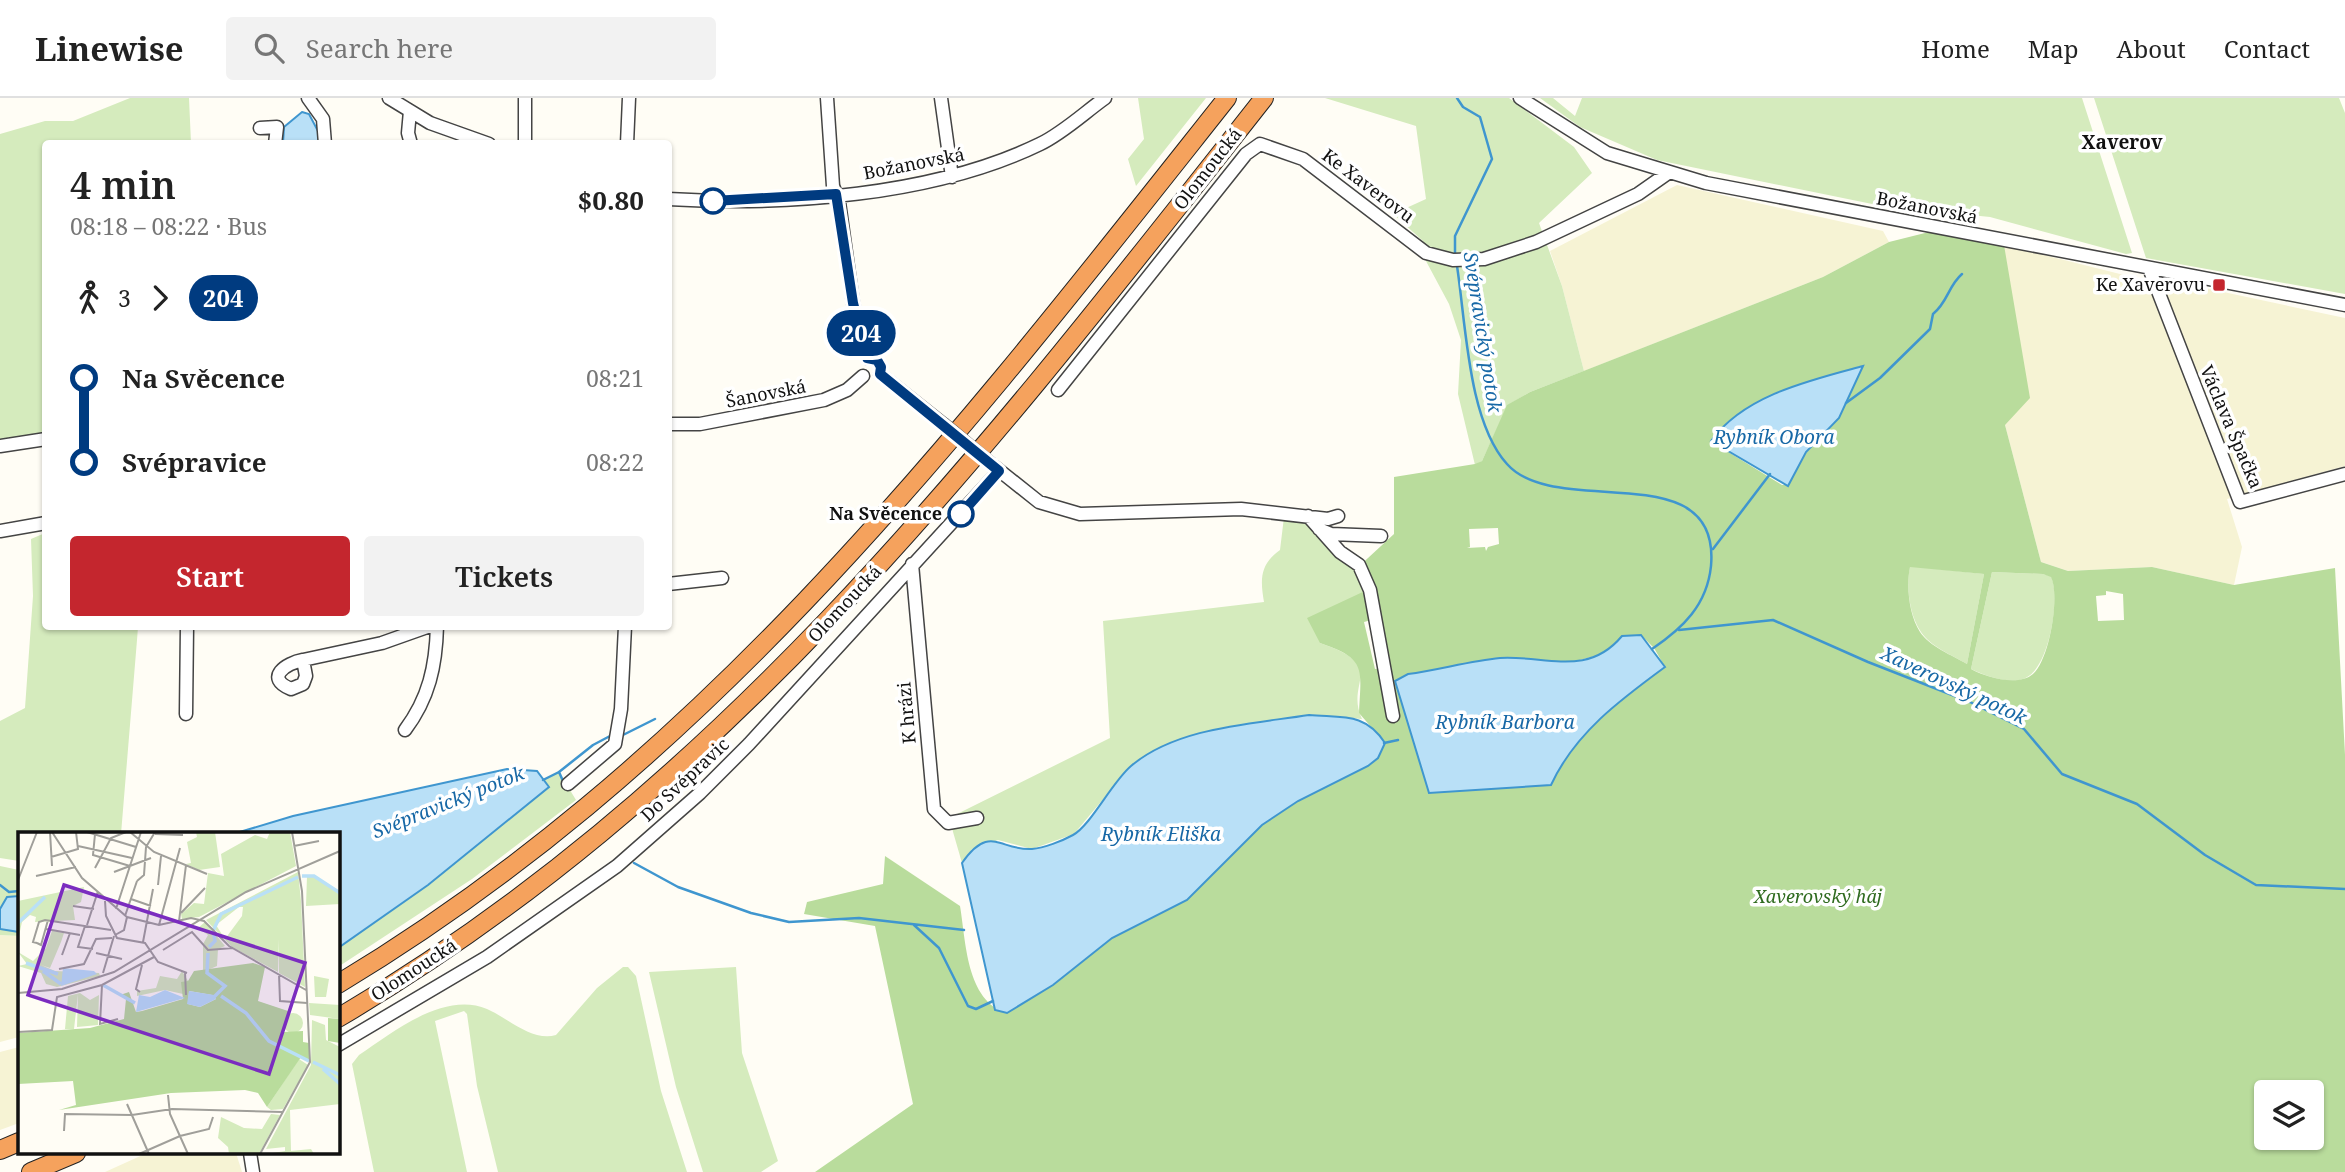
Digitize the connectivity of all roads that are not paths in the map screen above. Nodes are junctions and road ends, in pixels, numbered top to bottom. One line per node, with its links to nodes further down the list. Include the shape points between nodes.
1 (308, 98): 14 (street, via 323,119)
2 (389, 98): 11 (street)
3 (525, 98): 17 (street)
4 (629, 98): 18 (street)
5 (827, 98): 21 (street)
6 (941, 98): 20 (street)
7 (1105, 98): 20 (street, Božanovská, via 1042,143)
8 (1227, 98): 53 (highway, Olomoucká, via 993,392 754,657 557,831 456,907)
9 (1264, 98): 54 (highway, Olomoucká, via 962,472 874,574 774,677 716,734 574,856 473,931)
10 (1520, 98): 19 (street, Božanovská, via 1607,153)
11 (410, 111): 15 (street); 16 (street)
12 (260, 128): 13 (street, via 277,127)
13 (275, 140)
14 (325, 140)
15 (410, 140)
16 (478, 140)
17 (525, 140)
18 (627, 140)
19 (1668, 173): 23 (street, Božanovská); 28 (street, Ke Xaverovu, via 1638,194 1535,242 1484,260 1456,260 1426,253 1303,159 1260,144 1246,154)
20 (952, 177): 21 (street, Božanovská)
21 (836, 194): 22 (street, Božanovská, via 725,202); 25 (street, via 853,303)
22 (672, 199)
23 (2149, 268): 24 (street, Božanovská); 33 (street, Václava Špačka, via 2240,502)
24 (2345, 305)
25 (867, 358): 26 (street, via 879,362); 27 (street, via 860,367)
26 (880, 374): 27 (street, via 873,379); 32 (street, bridge)
27 (863, 376): 29 (street, Šanovská, via 847,390 824,400 700,424)
28 (1058, 390)
29 (672, 424)
30 (42, 440): 31 (street)
31 (0, 446)
32 (995, 468): 34 (street, via 1039,502 1080,514 1241,509); 40 (street, Do Svépravic)
33 (2345, 474)
34 (1308, 516): 35 (street, via 1333,520); 37 (street)
35 (1338, 516)
36 (42, 524): 38 (street)
37 (1319, 529): 39 (street, via 1331,534); 49 (street, via 1359,565 1370,590)
38 (0, 531)
39 (1381, 536)
40 (912, 565): 52 (street, K hrázi, via 934,809 948,823); 55 (street, Do Svépravic, via 701,793 617,866 486,957)
41 (722, 578): 42 (street)
42 (672, 584)
43 (187, 630): 48 (street)
44 (419, 630): 47 (street)
45 (437, 630): 50 (street, via 429,689)
46 (625, 630): 51 (street, via 615,744)
47 (303, 660)
48 (186, 714)
49 (1393, 716)
50 (405, 730)
51 (568, 785)
52 (977, 818)
53 (340, 983)
54 (340, 1017)
55 (340, 1044)
56 (18, 1142): 57 (highway)
57 (0, 1150)
58 (74, 1154): 60 (highway)
59 (250, 1154): 61 (street)
60 (31, 1172)
61 (253, 1172)

